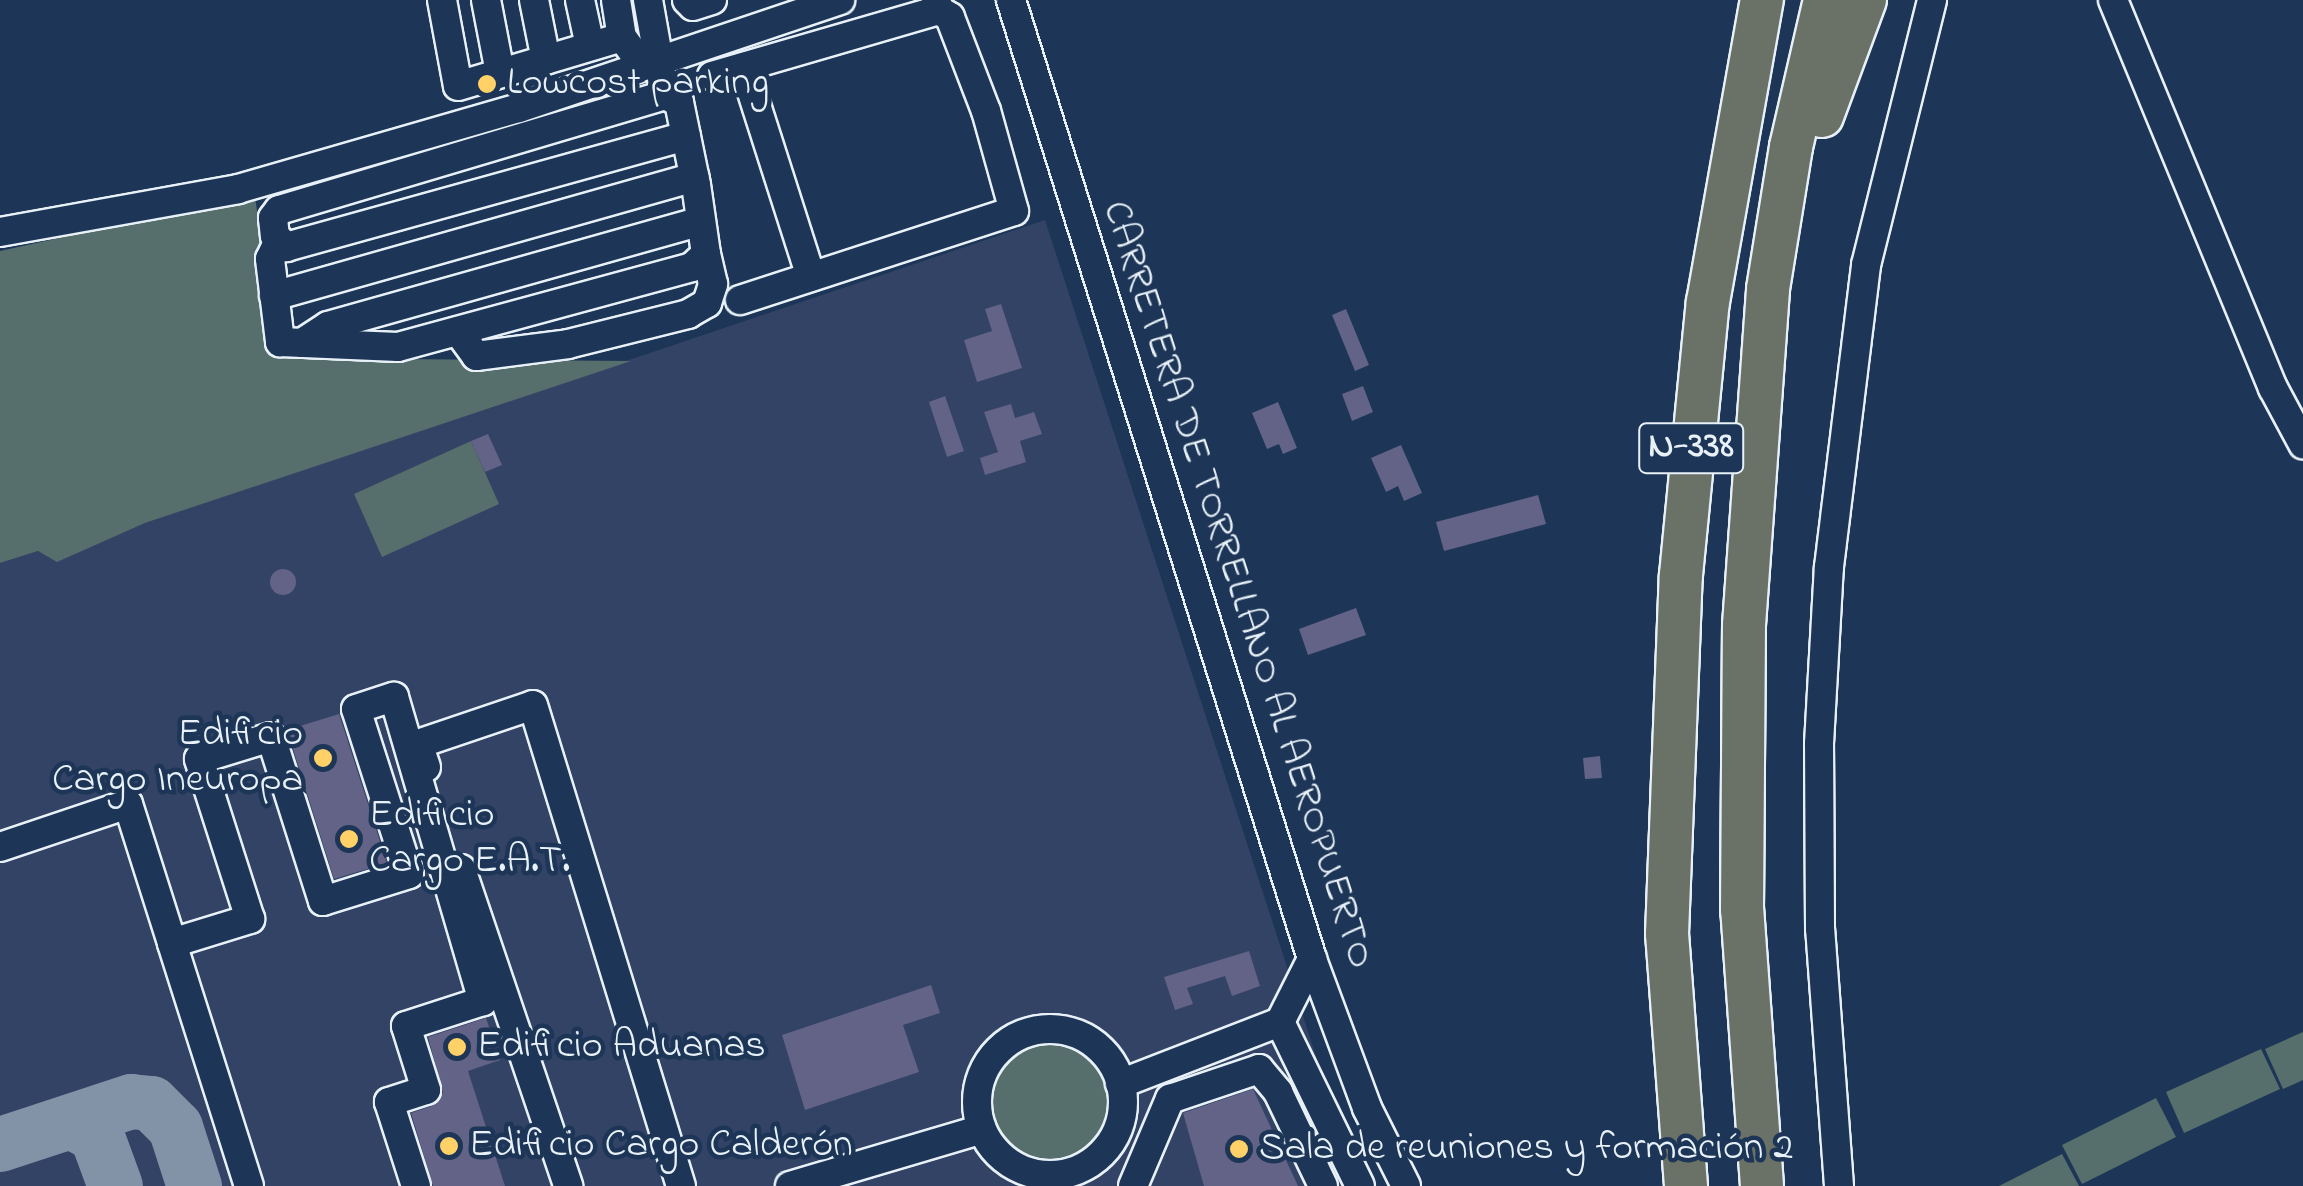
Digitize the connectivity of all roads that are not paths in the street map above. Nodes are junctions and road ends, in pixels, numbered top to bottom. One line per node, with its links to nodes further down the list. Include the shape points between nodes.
1 (442, 0): 23 (street, via 458,86)
2 (486, 0): 23 (street)
3 (534, 0): 20 (street)
4 (580, 0): 19 (street)
5 (616, 0): 18 (street)
6 (648, 0): 21 (street)
7 (687, 0): 8 (street, via 693,6)
8 (712, 0)
9 (840, 0): 17 (street)
10 (1011, 0): 42 (street, CARRETERA DE TORRELLANO AL AEROPUERTO)
11 (1762, 0): 39 (highway, N-338, via 1708,302 1691,445)
12 (1825, 0): 37 (highway, N-338, via 1790,147 1768,288)
13 (1865, 0): 37 (highway, via 1812,155 1778,362)
14 (1932, 0): 60 (street, via 1866,265 1828,567 1819,744 1820,930)
15 (2113, 0): 38 (street, via 2250,334)
16 (938, 5): 22 (street); 32 (street, via 950,17 986,111 1014,211)
17 (790, 7): 21 (street)
18 (622, 37): 19 (street); 21 (street)
19 (590, 46): 20 (street)
20 (546, 60): 23 (street)
21 (650, 62): 25 (street); 29 (street, via 238,189)
22 (744, 67): 24 (street); 32 (street)
23 (500, 73)
24 (712, 76)
25 (665, 95): 26 (street, via 680,102); 30 (street, via 279,210 272,218)
26 (686, 136): 27 (street); 30 (street, via 286,247)
27 (694, 177): 28 (street); 33 (street)
28 (701, 221): 31 (street); 36 (street, via 328,326)
29 (0, 232)
30 (279, 240): 33 (street, via 270,259)
31 (706, 254): 35 (street, via 692,267); 35 (street, via 713,284 707,303 688,314 568,344 476,356)
32 (811, 277): 34 (street)
33 (274, 296): 36 (street, via 280,342)
34 (740, 300)
35 (458, 331): 36 (street, via 398,347)
36 (301, 343)
37 (1760, 419): 59 (highway, N-338, via 1744,625 1740,830)
38 (2303, 444)
39 (1675, 804): 57 (highway, via 1667,934); 58 (highway, N-338)
40 (0, 848): 41 (street, via 128,804)
41 (172, 944): 48 (street); 49 (street, via 250,919 199,759 270,736 324,901 409,874 356,709 394,697 483,1001 406,1026 426,1090 389,1102)
42 (1312, 959): 43 (street); 56 (street, CARRETERA DE TORRELLANO AL AEROPUERTO, via 1368,1108)
43 (1280, 1022): 44 (street); 55 (street)
44 (1120, 1084): 45 (street, via 1111,1062 1084,1039 1051,1029 1027,1032 990,1060 979,1082); 47 (street, via 1123,1106 1113,1138)
45 (982, 1129): 46 (street); 47 (street, via 1008,1162)
46 (871, 1174): 52 (street)
47 (1074, 1179)
48 (249, 1186)
49 (416, 1186)
50 (568, 1186): 51 (street, via 418,744 533,705)
51 (681, 1186)
52 (790, 1186)
53 (1133, 1186): 54 (street, via 1170,1099 1259,1069 1278,1092)
54 (1322, 1186)
55 (1360, 1186)
56 (1406, 1186)
57 (1686, 1186)
58 (1702, 1186)
59 (1762, 1186)
60 (1840, 1186)

